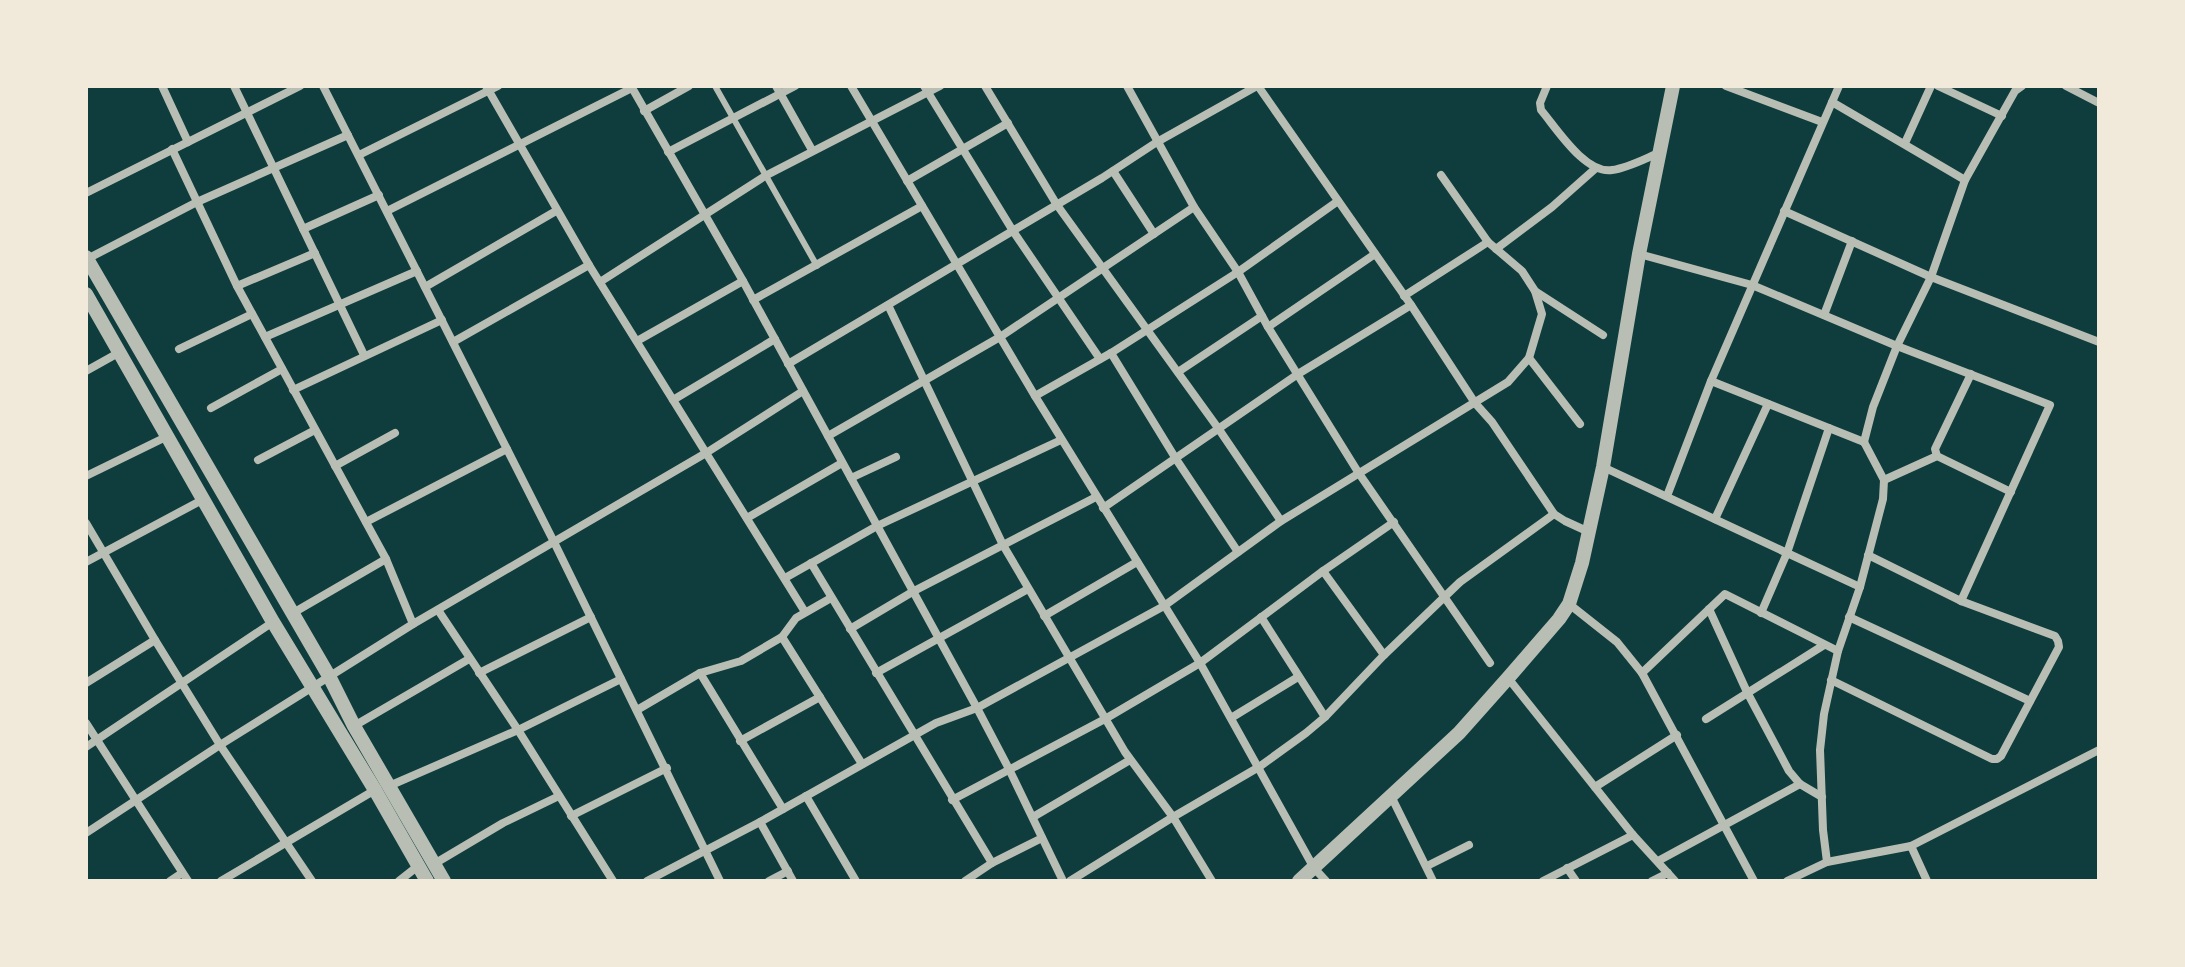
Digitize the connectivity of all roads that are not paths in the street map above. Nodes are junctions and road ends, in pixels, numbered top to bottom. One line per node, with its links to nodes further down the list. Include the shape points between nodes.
1 (162, 86): 35 (street)
2 (234, 86): 28 (street)
3 (300, 86): 28 (street)
4 (323, 86): 34 (street)
5 (689, 86): 27 (street)
6 (715, 86): 30 (lane)
7 (795, 86): 24 (street)
8 (851, 86): 31 (street)
9 (940, 86): 23 (street)
10 (985, 86): 33 (street)
11 (1127, 86): 36 (street)
12 (1258, 86): 36 (street); 54 (street)
13 (1547, 86): 46 (street, via 1541,110)
14 (1673, 86): 43 (street)
15 (1726, 86): 32 (street)
16 (1839, 86): 25 (street)
17 (1931, 86): 37 (street)
18 (1938, 86): 29 (street)
19 (2022, 86): 29 (street)
20 (2066, 86): 26 (street)
21 (491, 87): 38 (street); 44 (street)
22 (632, 87): 27 (street); 38 (street)
23 (926, 89): 31 (street); 40 (street)
24 (778, 90): 30 (street); 41 (street)
25 (1832, 102): 32 (street); 37 (street)
26 (2099, 103)
27 (644, 111): 42 (street)
28 (247, 112): 35 (street); 45 (street)
29 (2002, 116): 50 (street)
30 (733, 118): 42 (street); 49 (lane)
31 (871, 121): 41 (street); 51 (street)
32 (1822, 122): 61 (street)
33 (1008, 123): 40 (street); 56 (street)
34 (348, 135): 44 (street); 45 (street)
35 (188, 142): 39 (street)
36 (1157, 142): 47 (street); 58 (street)
37 (1905, 143): 50 (street)
38 (520, 145): 59 (street); 60 (street)
39 (172, 149): 52 (street); 55 (street)
40 (962, 149): 51 (street); 64 (street)
41 (812, 150): 49 (street)
42 (668, 152): 62 (street)
43 (1661, 152): 46 (street, via 1614,170); 71 (street)
44 (359, 155): 53 (street)
45 (274, 168): 55 (street); 63 (street)
46 (1596, 168): 68 (street)
47 (1113, 171): 56 (street); 65 (street)
48 (1441, 175): 67 (street)
49 (765, 176): 62 (street); 75 (lane)
50 (1965, 180): 79 (street)
51 (907, 181): 57 (street)
52 (86, 193)
53 (379, 195): 59 (street); 63 (street)
54 (1338, 201): 70 (street); 78 (street)
55 (197, 202): 72 (street); 83 (street)
56 (1057, 205): 64 (street); 76 (street)
57 (922, 206): 73 (street); 75 (street)
58 (1194, 207): 65 (street); 78 (street)
59 (387, 211): 77 (street)
60 (556, 211): 74 (street); 84 (street)
61 (1784, 211): 66 (street); 82 (street)
62 (704, 215): 80 (street); 81 (street)
63 (303, 229): 69 (street)
64 (1013, 231): 73 (street); 88 (street)
65 (1154, 234): 76 (street)
66 (1852, 241): 79 (street); 94 (street)
67 (1488, 242): 68 (street); 86 (street)
68 (1496, 249): 85 (street, via 1522,271)
69 (315, 253): 83 (street); 90 (street)
70 (1375, 254): 86 (street); 97 (street)
71 (1639, 254): 82 (street); 145 (street)
72 (87, 258): 188 (street)
73 (956, 264): 91 (street); 101 (street)
74 (589, 265): 81 (street); 104 (street)
75 (817, 266): 89 (street)
76 (1103, 269): 88 (street); 98 (street)
77 (417, 271): 84 (street); 90 (street)
78 (1238, 272): 95 (street); 98 (street)
79 (1931, 277): 105 (street); 106 (street)
80 (743, 281): 89 (street); 103 (street)
81 (600, 282): 103 (street)
82 (1752, 285): 94 (street); 120 (street)
83 (237, 286): 93 (street)
84 (425, 287): 96 (street)
85 (1535, 291): 99 (street); 111 (street, via 1542,314)
86 (1404, 296): 92 (street)
87 (87, 297): 108 (street)
88 (1058, 298): 101 (street); 112 (street)
89 (753, 300): 102 (street)
90 (340, 305): 100 (street); 110 (street)
91 (888, 305): 113 (street); 119 (street)
92 (1411, 305): 117 (street); 125 (street)
93 (252, 314): 100 (street); 107 (street)
94 (1824, 315): 106 (street)
95 (1262, 316): 97 (street); 116 (street)
96 (442, 320): 104 (street); 110 (street)
97 (1268, 327): 117 (street)
98 (1147, 329): 109 (street); 116 (street)
99 (1603, 335)
100 (265, 337): 114 (street)
101 (1000, 337): 119 (street); 123 (street)
102 (775, 339): 113 (street); 124 (street)
103 (637, 341): 124 (street)
104 (453, 342): 137 (street)
105 (2099, 342)
106 (1897, 346): 118 (street); 136 (street)
107 (179, 349)
108 (120, 352): 115 (street); 133 (street)
109 (1111, 353): 112 (street); 141 (street)
110 (364, 355): 121 (street)
111 (1529, 358): 125 (street, via 1508,382); 128 (street)
112 (1100, 359): 123 (street)
113 (788, 364): 122 (street)
114 (282, 369): 121 (street); 127 (street)
115 (86, 371)
116 (1178, 372): 129 (street)
117 (1298, 374): 129 (street); 146 (street)
118 (1971, 374): 139 (street, via 1935,449); 151 (street, via 2050,405)
119 (924, 381): 134 (street); 150 (street)
120 (1711, 381): 126 (street); 152 (street)
121 (293, 390): 131 (street)
122 (803, 391): 134 (street); 138 (street)
123 (1035, 396): 135 (street)
124 (673, 400): 138 (street)
125 (1475, 403): 146 (street); 156 (street)
126 (1768, 404): 130 (street); 158 (street)
127 (211, 408)
128 (1580, 424)
129 (1218, 428): 141 (street); 159 (street)
130 (1829, 428): 136 (street); 169 (street)
131 (315, 430): 142 (street); 144 (street)
132 (395, 433): 144 (street)
133 (168, 436): 147 (street); 154 (street)
134 (828, 436): 143 (street)
135 (1061, 440): 150 (street); 153 (street)
136 (1864, 442): 149 (street)
137 (507, 449): 160 (street); 165 (street)
138 (706, 453): 157 (street); 165 (street)
139 (1937, 456): 149 (street); 151 (street)
140 (896, 457): 148 (street)
141 (1176, 459): 155 (street); 168 (street)
142 (258, 460)
143 (842, 463): 148 (street); 157 (street)
144 (335, 466): 160 (street)
145 (1603, 467): 152 (street); 164 (street)
146 (1358, 472): 159 (street); 161 (street)
147 (86, 476)
148 (851, 478): 163 (street)
149 (1884, 480): 170 (street)
150 (972, 482): 163 (street); 166 (street)
151 (2011, 492): 182 (street)
152 (1667, 496): 158 (street)
153 (1096, 497): 155 (street); 166 (street)
154 (204, 499): 167 (street); 194 (street)
155 (1103, 508): 173 (street)
156 (1554, 514): 164 (street); 181 (street)
157 (747, 518): 176 (street)
158 (1715, 519): 169 (street)
159 (1281, 521): 168 (street)
160 (366, 522): 171 (street)
161 (1394, 522): 175 (street); 181 (street)
162 (86, 523): 167 (street)
163 (877, 526): 174 (street); 179 (street)
164 (1589, 532): 183 (street)
165 (554, 542): 186 (street); 191 (street)
166 (1003, 545): 178 (street); 179 (street)
167 (104, 552): 172 (street); 199 (street)
168 (1238, 552): 184 (street)
169 (1787, 553): 177 (street); 189 (street)
170 (1868, 555): 177 (street); 182 (street)
171 (386, 559): 188 (street); 195 (street)
172 (86, 562)
173 (1137, 562): 184 (street); 190 (street)
174 (811, 563): 176 (street); 180 (street)
175 (1323, 571): 192 (street); 202 (street)
176 (785, 578): 187 (street)
177 (1860, 587): 193 (street)
178 (1028, 589): 190 (street); 198 (street)
179 (914, 591): 196 (street); 198 (street)
180 (831, 598): 187 (street); 196 (street)
181 (1443, 598): 202 (street); 206 (street)
182 (1961, 601): 221 (street, via 2055,636 2059,647)
183 (1569, 604): 210 (street, via 1617,642); 213 (street)
184 (1164, 606): 203 (street); 205 (street)
185 (1709, 609): 189 (street, via 1725,594); 210 (street); 219 (street)
186 (438, 610): 195 (street); 204 (street)
187 (805, 612): 197 (street)
188 (293, 613): 211 (street)
189 (1761, 613): 200 (street)
190 (1044, 616): 203 (street)
191 (591, 617): 207 (street); 214 (street)
192 (1261, 617): 205 (street); 212 (street)
193 (1849, 617): 201 (street); 221 (street)
194 (273, 622): 217 (street); 218 (street)
195 (413, 624): 211 (street)
196 (850, 629): 209 (street)
197 (782, 637): 208 (street, via 741,661); 220 (street)
198 (939, 638): 209 (street); 222 (street)
199 (155, 640): 216 (street); 217 (street)
200 (1824, 645): 201 (street); 219 (street)
201 (1838, 651): 215 (street)
202 (1384, 655): 224 (street)
203 (1068, 658): 222 (street); 226 (street)
204 (469, 659): 207 (street); 229 (street)
205 (1200, 663): 225 (street); 226 (street)
206 (1490, 663)
207 (479, 673): 230 (street)
208 (700, 673): 223 (street); 234 (street)
209 (876, 673): 231 (street)
210 (1642, 673): 232 (street)
211 (329, 676): 218 (street); 229 (street)
212 (1298, 677): 224 (street); 225 (street)
213 (1508, 678): 244 (street); 246 (street, via 1459,733)
214 (621, 679): 223 (street); 230 (street)
215 (1831, 680): 221 (street, via 1992,759 2001,756); 249 (street, via 1820,750)
216 (86, 683)
217 (183, 683): 233 (street); 235 (street)
218 (312, 687): 235 (street); 245 (street)
219 (1747, 692): 227 (street); 243 (street)
220 (820, 697): 234 (street); 239 (street)
221 (2030, 701)
222 (977, 708): 231 (street); 242 (street)
223 (637, 710): 241 (street)
224 (1325, 717): 240 (street)
225 (1231, 718): 240 (street)
226 (1105, 719): 238 (street); 242 (street)
227 (1706, 719)
228 (86, 723): 233 (street)
229 (354, 726): 245 (street)
230 (518, 730): 245 (street); 247 (street)
231 (914, 735): 239 (street); 251 (street)
232 (1677, 735): 244 (street); 257 (street)
233 (98, 741): 236 (street); 250 (street)
234 (740, 741): 252 (street)
235 (220, 745): 250 (street); 261 (street)
236 (86, 747)
237 (2099, 750): 263 (street)
238 (1130, 760): 254 (street); 255 (street)
239 (862, 764): 248 (street)
240 (1259, 767): 255 (street); 271 (street)
241 (667, 768): 253 (street); 264 (street)
242 (1009, 769): 251 (street); 254 (street)
243 (1800, 784): 249 (street); 257 (street)
244 (1595, 787): 259 (street)
245 (382, 788): 261 (street); 268 (street); 269 (street)
246 (1391, 795): 270 (street); 271 (street)
247 (559, 796): 253 (street); 268 (street)
248 (806, 796): 252 (street); 288 (street)
249 (1822, 797): 266 (street)
250 (136, 799): 258 (street); 275 (street)
251 (952, 800): 267 (street)
252 (783, 809): 256 (street)
253 (571, 816): 283 (street)
254 (1033, 817): 260 (street)
255 (1173, 817): 291 (street); 292 (street)
256 (760, 822): 264 (street); 273 (street)
257 (1725, 826): 265 (street); 300 (street)
258 (86, 833)
259 (1633, 835): 265 (street); 272 (street)
260 (1042, 838): 267 (street); 290 (street)
261 (286, 843): 276 (street); 279 (street)
262 (1469, 845): 270 (street)
263 (1911, 846): 266 (street); 301 (street)
264 (705, 851): 284 (street); 285 (street)
265 (1658, 861): 274 (street)
266 (1827, 862): 277 (street)
267 (992, 863): 289 (street)
268 (434, 864): 282 (street)
269 (418, 866): 280 (street); 281 (street)
270 (1427, 866): 295 (street)
271 (1314, 868): 293 (street); 294 (street)
272 (1567, 868): 296 (street); 297 (street)
273 (788, 871): 286 (street); 287 (street)
274 (1668, 873): 298 (street); 299 (street)
275 (185, 877): 278 (street)
276 (308, 880)
277 (1790, 880)
278 (170, 881)
279 (221, 881)
280 (399, 881)
281 (427, 881)
282 (444, 881)
283 (613, 881)
284 (647, 881)
285 (720, 881)
286 (769, 881)
287 (793, 881)
288 (856, 881)
289 (965, 881)
290 (1063, 881)
291 (1070, 881)
292 (1212, 881)
293 (1299, 881)
294 (1326, 881)
295 (1433, 881)
296 (1543, 881)
297 (1576, 881)
298 (1652, 881)
299 (1675, 881)
300 (1754, 881)
301 (1927, 881)

